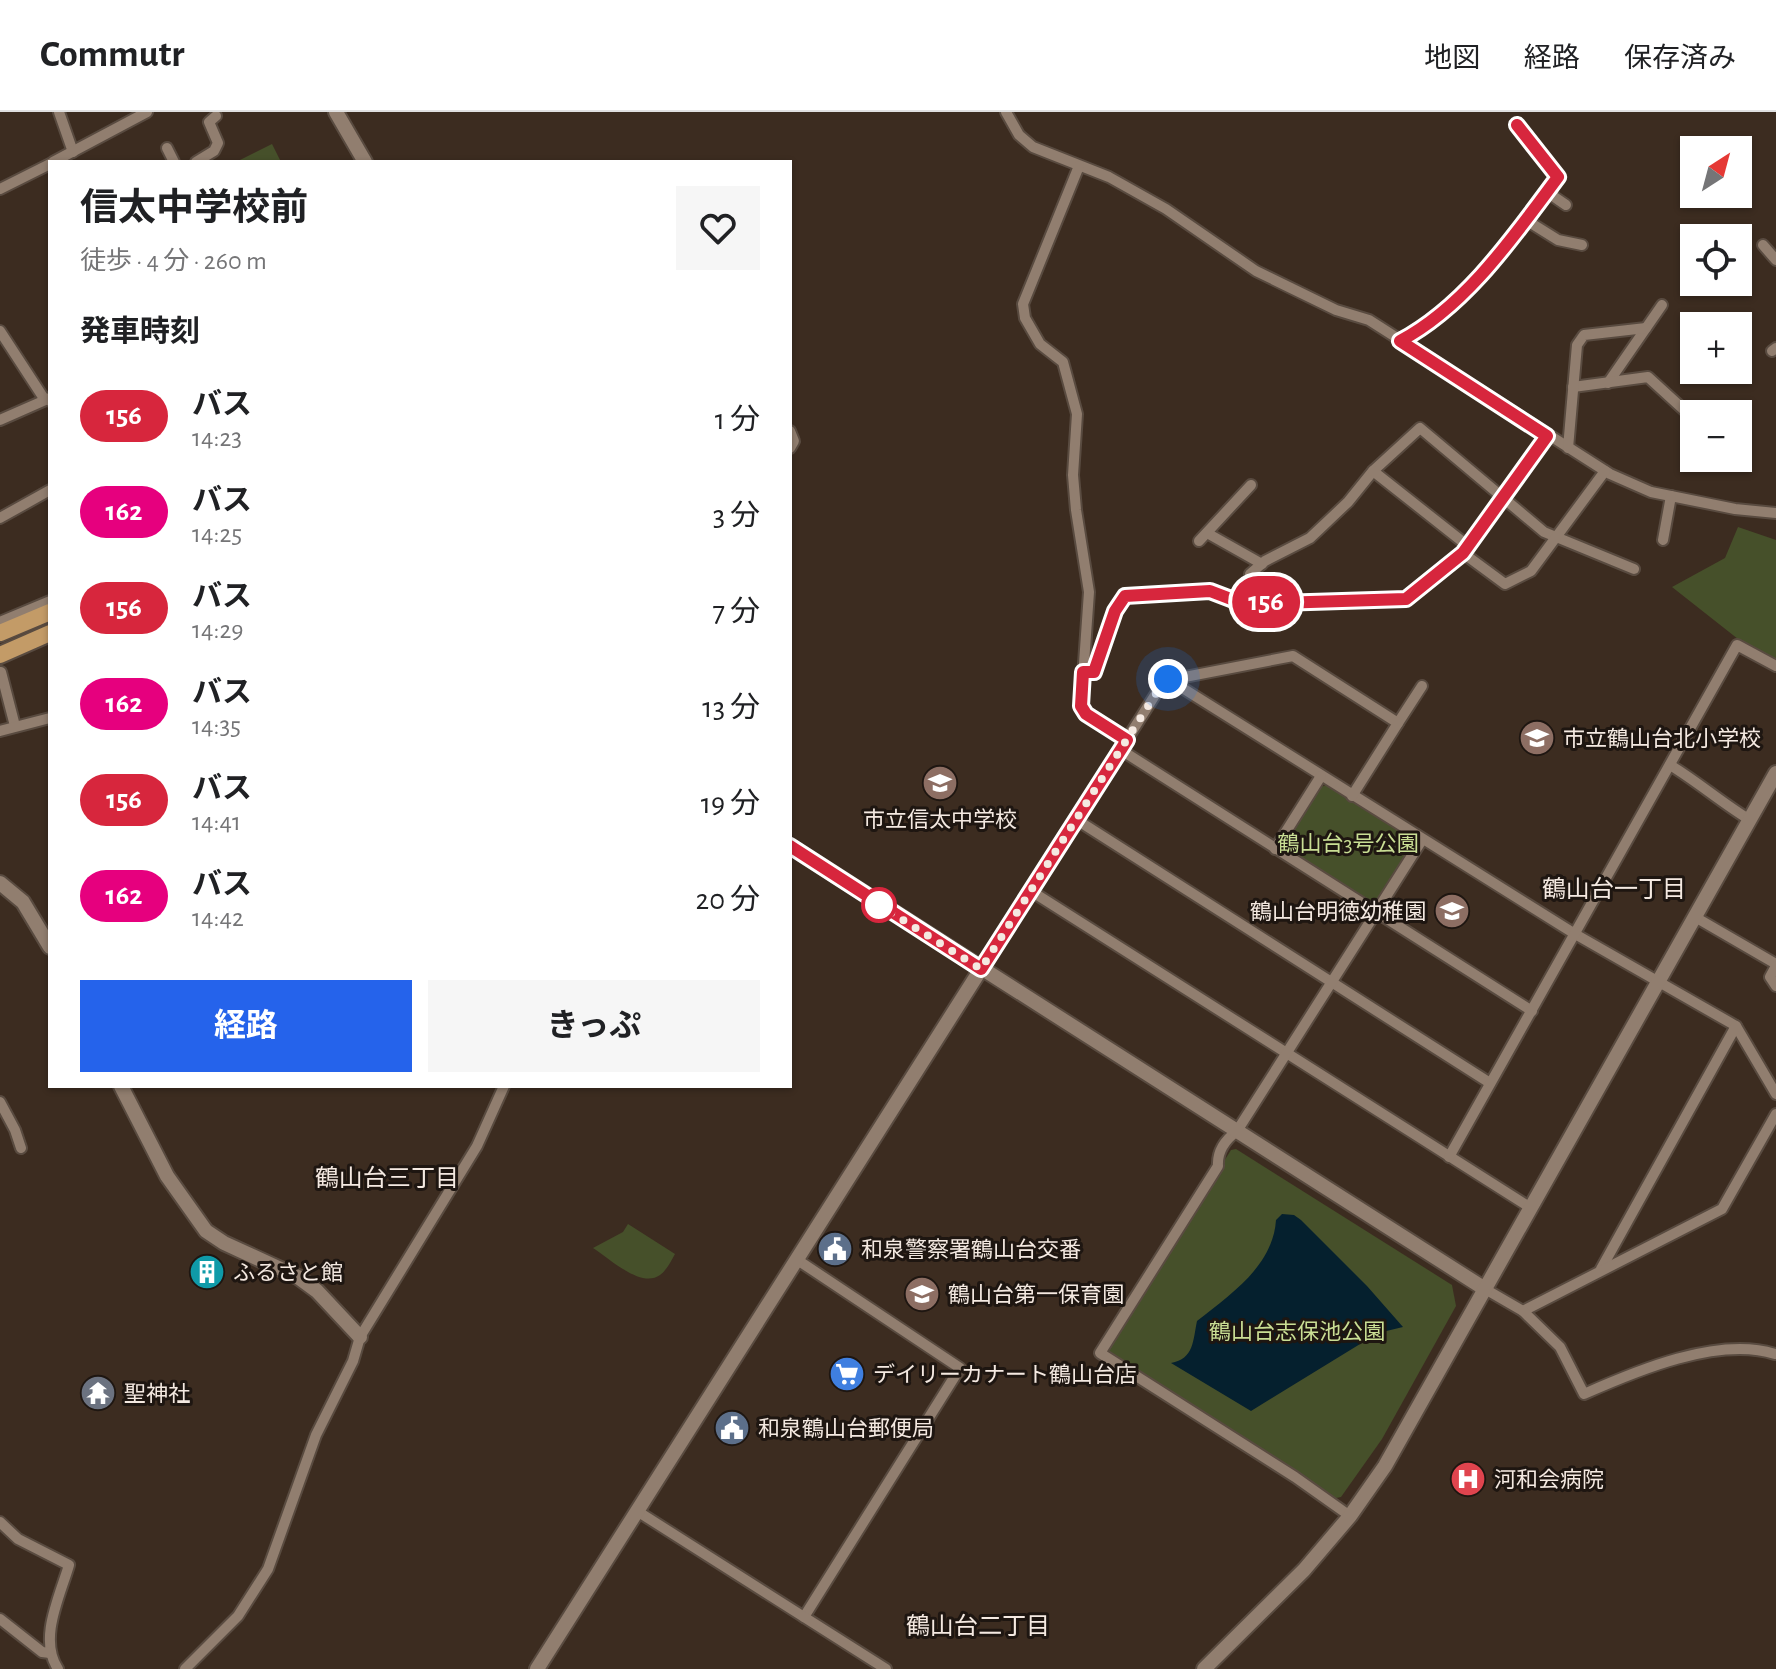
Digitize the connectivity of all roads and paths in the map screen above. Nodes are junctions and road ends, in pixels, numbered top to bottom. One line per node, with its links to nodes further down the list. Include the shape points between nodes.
1 (59, 112): 8 (street)
2 (147, 112): 8 (street)
3 (336, 112): 12 (street)
4 (1006, 112): 14 (street, via 1033,147)
5 (216, 116): 11 (street, via 209,122 218,143)
6 (1517, 125): 16 (street, via 1558,177)
7 (167, 148): 10 (street)
8 (73, 152): 9 (street)
9 (58, 160)
10 (173, 160)
11 (199, 160)
12 (364, 160)
13 (48, 165): 15 (street)
14 (1079, 166): 25 (street, via 1166,209 1256,271 1369,320); 56 (street, via 1023,304 1040,344 1063,362 1077,414 1073,475 1089,592)
15 (0, 189)
16 (1547, 192): 17 (street); 18 (street)
17 (1566, 205)
18 (1526, 220): 19 (street, via 1558,240); 25 (street, via 1456,299)
19 (1582, 245)
20 (1763, 245): 21 (street)
21 (1776, 260)
22 (1662, 305): 23 (street)
23 (1646, 328): 26 (street); 27 (street, via 1584,335 1577,345)
24 (0, 331): 28 (street)
25 (1400, 341): 32 (street)
26 (1608, 383): 27 (street); 30 (street, via 1648,377)
27 (1573, 387): 33 (street)
28 (48, 398)
29 (48, 400): 31 (street)
30 (1680, 406)
31 (0, 420)
32 (1547, 436): 33 (street); 39 (street)
33 (1568, 448): 35 (street)
34 (1373, 471): 39 (street, via 1420,428); 44 (street); 45 (street, via 1310,538)
35 (1605, 471): 38 (street); 42 (street)
36 (1251, 485): 45 (street, via 1203,537)
37 (48, 491): 41 (street)
38 (1671, 496): 40 (street); 43 (street)
39 (1505, 497): 42 (street); 44 (street)
40 (1776, 513)
41 (0, 518)
42 (1558, 538): 44 (street, via 1531,571 1505,584); 46 (street)
43 (1663, 540)
44 (1465, 549): 47 (street, via 1406,599)
45 (1262, 564): 47 (street, via 1250,574)
46 (1634, 569)
47 (1285, 601): 56 (street, via 1244,604 1210,591 1125,596 1094,672)
48 (48, 602): 50 (street)
49 (48, 613): 51 (main road)
50 (0, 622)
51 (0, 633)
52 (48, 634): 53 (main road)
53 (0, 655)
54 (1776, 666): 65 (street, via 1737,645)
55 (1, 672): 61 (street)
56 (1083, 672): 63 (street, via 1081,706 1086,714)
57 (1168, 679): 60 (street, via 1293,656); 63 (street); 67 (street)
58 (1422, 686): 60 (street)
59 (48, 718): 61 (street)
60 (1398, 723): 68 (street)
61 (15, 726): 62 (street)
62 (0, 731)
63 (1127, 740): 64 (street)
64 (1121, 750): 69 (street); 73 (street)
65 (1670, 765): 70 (street); 78 (street)
66 (1776, 774): 70 (street)
67 (1321, 776): 68 (street); 73 (street)
68 (1352, 796): 71 (street)
69 (1077, 820): 75 (street); 83 (street)
70 (1750, 820): 77 (street)
71 (1422, 840): 76 (street); 78 (street)
72 (792, 847): 81 (street)
73 (1275, 849): 76 (street)
74 (0, 883): 79 (street, via 23,902)
75 (1031, 891): 81 (street); 87 (street)
76 (1376, 911): 83 (street); 85 (street)
77 (1695, 917): 80 (street); 82 (street)
78 (1575, 934): 82 (street); 85 (street)
79 (48, 944)
80 (1776, 965): 84 (street, via 1770,977)
81 (981, 969): 94 (street); 98 (street)
82 (1657, 982): 86 (street); 97 (street)
83 (1330, 983): 87 (street); 88 (street)
84 (1776, 986)
85 (1532, 1011): 88 (street)
86 (1736, 1026): 91 (street); 99 (street)
87 (1287, 1054): 94 (street); 96 (street)
88 (1490, 1083): 96 (street)
89 (122, 1088): 102 (street, via 167,1176 206,1231 298,1277)
90 (503, 1088): 102 (street, via 477,1146)
91 (1776, 1094)
92 (0, 1103): 95 (street)
93 (1776, 1114): 99 (street, via 1722,1209)
94 (1237, 1131): 100 (street); 105 (street, via 1228,1137 1217,1156 1218,1166 1100,1353)
95 (21, 1148)
96 (1449, 1157): 97 (street)
97 (1531, 1208): 100 (street)
98 (796, 1259): 104 (street); 107 (street, via 960,1368)
99 (1600, 1271): 101 (street)
100 (1485, 1289): 101 (street); 105 (street, via 1385,1466)
101 (1523, 1311): 103 (street, via 1560,1347 1584,1394 1699,1354 1758,1348)
102 (360, 1337): 111 (street, via 316,1435 268,1569 238,1616)
103 (1775, 1354)
104 (637, 1511): 107 (street); 112 (street)
105 (1350, 1516): 114 (street, via 1304,1570)
106 (0, 1522): 109 (street, via 18,1539 69,1565 53,1620)
107 (804, 1617): 113 (street)
108 (0, 1619): 109 (street)
109 (50, 1653): 110 (street)
110 (58, 1669)
111 (185, 1669)
112 (537, 1669)
113 (886, 1669)
114 (1204, 1669)

